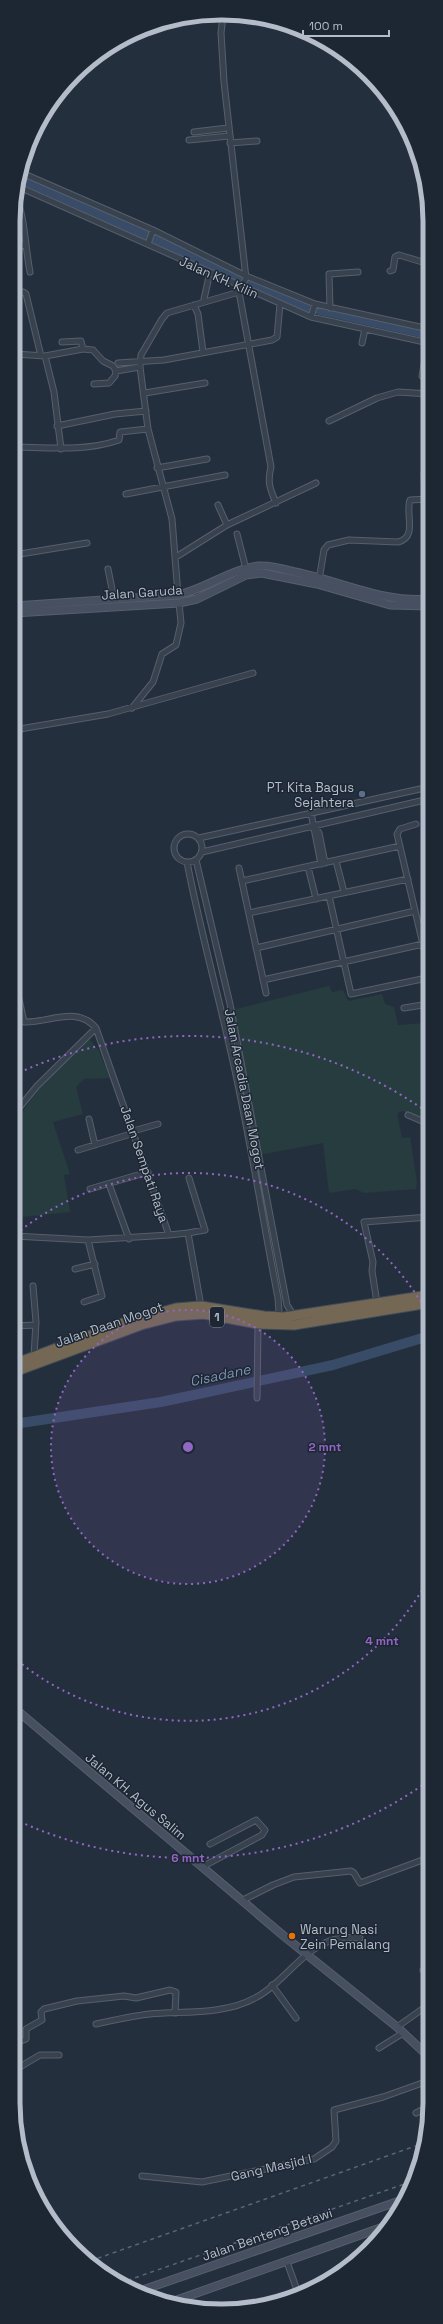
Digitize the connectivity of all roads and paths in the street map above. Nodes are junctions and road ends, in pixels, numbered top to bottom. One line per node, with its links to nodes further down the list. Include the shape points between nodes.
1 (223, 20): 2 (street, via 221,33)
2 (228, 128): 3 (street); 4 (street)
3 (194, 132)
4 (229, 136): 5 (street); 7 (street)
5 (189, 140)
6 (257, 141): 7 (street)
7 (230, 143): 20 (street)
8 (26, 175): 11 (street, Jalan KH. Kilin)
9 (23, 188): 12 (street, Jalan KH. Kilin)
10 (20, 206): 13 (street)
11 (152, 232): 12 (street); 20 (street, Jalan KH. Kilin)
12 (148, 242): 18 (street, Jalan KH. Kilin)
13 (24, 244): 14 (street); 17 (street)
14 (20, 247)
15 (423, 262): 16 (street, via 395,256 393,270)
16 (390, 271)
17 (30, 272)
18 (210, 272): 21 (street, Jalan KH. Kilin); 24 (street)
19 (358, 272): 28 (street, via 329,274)
20 (246, 277): 21 (street); 27 (street, Jalan KH. Kilin)
21 (243, 286): 23 (street); 25 (street, Jalan KH. Kilin)
22 (20, 292): 39 (street, via 26,294)
23 (239, 292): 26 (street); 35 (street, via 242,320)
24 (204, 299)
25 (280, 304): 29 (street, Jalan KH. Kilin); 35 (street, via 277,337 267,342)
26 (194, 305): 37 (street, via 198,314); 41 (street, via 168,313 162,319)
27 (314, 305): 28 (street, Jalan KH. Kilin); 29 (street)
28 (330, 308): 30 (street, Jalan KH. Kilin)
29 (311, 315): 31 (street, Jalan KH. Kilin)
30 (423, 328)
31 (366, 329): 32 (street, Jalan KH. Kilin); 34 (street)
32 (423, 341)
33 (62, 342): 36 (street, via 81,341)
34 (362, 343)
35 (249, 344): 37 (street); 62 (street, via 271,467 268,480)
36 (83, 349): 39 (street); 43 (street, via 93,350)
37 (203, 352): 41 (street)
38 (20, 354): 39 (street)
39 (43, 356): 51 (street, via 54,392)
40 (118, 364): 41 (street)
41 (139, 364): 43 (street); 47 (street)
42 (423, 370): 44 (street)
43 (116, 371): 46 (street, via 116,376 109,383)
44 (422, 376)
45 (205, 383): 47 (street)
46 (94, 384)
47 (145, 393): 49 (street)
48 (423, 394): 50 (street, via 398,392 377,398)
49 (146, 411): 51 (street, via 115,414); 52 (street)
50 (329, 421)
51 (57, 426): 54 (street)
52 (148, 429): 54 (street, via 120,432 119,440 108,444); 56 (street)
53 (20, 447): 54 (street)
54 (61, 449)
55 (208, 459): 56 (street)
56 (157, 468): 59 (street)
57 (224, 476): 59 (street)
58 (316, 483): 62 (street)
59 (163, 488): 60 (street); 68 (street, via 172,519)
60 (126, 494)
61 (423, 499): 71 (street, via 410,500 408,537 405,540 349,540 328,545 324,550)
62 (276, 503): 64 (street)
63 (218, 505): 64 (street)
64 (227, 525): 68 (street)
65 (237, 534): 70 (street)
66 (86, 543): 67 (street)
67 (20, 554)
68 (176, 557): 74 (street)
69 (108, 569): 73 (street)
70 (246, 569): 71 (main road, Jalan Garuda, via 260,566); 74 (main road, Jalan Garuda)
71 (319, 577): 72 (street); 75 (main road, Jalan Garuda, via 398,599)
72 (318, 584): 74 (main road, Jalan Garuda, via 262,573 246,575 197,599); 79 (main road, Jalan Garuda, via 390,604)
73 (114, 599): 74 (main road, Jalan Garuda); 76 (main road, Jalan Garuda)
74 (179, 599): 76 (main road, Jalan Garuda); 82 (street, via 181,623 176,646 162,654 153,682)
75 (423, 599)
76 (97, 604): 77 (main road, Jalan Garuda)
77 (72, 605): 78 (main road, Jalan Garuda); 80 (main road, Jalan Garuda)
78 (20, 606)
79 (423, 606)
80 (20, 612)
81 (254, 673): 82 (street)
82 (132, 708): 83 (street)
83 (20, 729)
84 (423, 789): 86 (street)
85 (423, 800): 88 (street)
86 (311, 813): 88 (street); 89 (street)
87 (416, 824): 90 (street, via 398,830)
88 (314, 825): 91 (street); 95 (street)
89 (199, 838): 91 (street); 94 (street, via 182,834 174,843 176,855)
90 (400, 846): 93 (street); 98 (street)
91 (202, 852): 92 (street)
92 (196, 860): 94 (street); 142 (street, Jalan Arcadia Daan Mogot, via 230,1004 287,1305)
93 (336, 861): 95 (street); 100 (street)
94 (187, 862): 143 (street, Jalan Arcadia Daan Mogot, via 237,1082 278,1298 279,1311)
95 (323, 864): 96 (street)
96 (308, 867): 99 (street); 102 (street)
97 (239, 868): 99 (street)
98 (408, 879): 100 (street); 103 (street)
99 (242, 881): 104 (street)
100 (344, 892): 101 (street)
101 (329, 896): 102 (street); 105 (street)
102 (316, 899): 104 (street)
103 (415, 911): 105 (street); 106 (street)
104 (249, 913): 107 (street)
105 (337, 929): 107 (street); 108 (street)
106 (423, 944): 108 (street)
107 (256, 948): 110 (street)
108 (344, 962): 109 (street, via 351,994); 110 (street)
109 (423, 978)
110 (263, 980): 111 (street)
111 (266, 993)
112 (20, 1004): 115 (street, via 24,1022 81,1016)
113 (423, 1005): 114 (street)
114 (404, 1008)
115 (96, 1028): 116 (street, via 37,1086); 121 (street, Jalan Sempati Raya)
116 (20, 1107)
117 (408, 1115): 119 (street)
118 (89, 1119): 122 (street)
119 (423, 1121)
120 (158, 1124): 121 (street)
121 (134, 1132): 122 (street); 124 (street, Jalan Sempati Raya)
122 (95, 1144): 123 (street)
123 (78, 1150)
124 (148, 1172): 126 (street); 130 (street, Jalan Sempati Raya)
125 (189, 1178): 129 (street, Jalan Sempati Raya, via 205,1230)
126 (109, 1184): 127 (street); 132 (street)
127 (90, 1190)
128 (423, 1217): 139 (street, via 364,1222 373,1262)
129 (188, 1233): 130 (street, Jalan Sempati Raya); 141 (street)
130 (169, 1235): 132 (street)
131 (20, 1236): 133 (street)
132 (129, 1239): 133 (street)
133 (88, 1240): 134 (street)
134 (95, 1264): 135 (street); 138 (street, via 102,1296)
135 (75, 1269)
136 (33, 1286): 145 (street)
137 (423, 1296): 139 (highway, Jalan Daan Mogot / 1)
138 (84, 1302)
139 (377, 1303): 142 (highway, Jalan Daan Mogot / 1)
140 (423, 1304): 144 (highway, Jalan Daan Mogot / 1, via 294,1325)
141 (201, 1306): 143 (highway, Jalan Daan Mogot / 1); 147 (highway, Jalan Daan Mogot / 1, via 156,1312)
142 (294, 1316): 143 (highway, Jalan Daan Mogot / 1)
143 (275, 1317)
144 (258, 1324): 147 (highway, Jalan Daan Mogot / 1, via 204,1314 176,1316 151,1321); 151 (street)
145 (35, 1325): 146 (street); 148 (street)
146 (20, 1326)
147 (66, 1348): 148 (highway, Jalan Daan Mogot / 1); 150 (highway, Jalan Daan Mogot / 1)
148 (34, 1356): 149 (highway, Jalan Daan Mogot / 1)
149 (20, 1362)
150 (20, 1369)
151 (257, 1398)
152 (20, 1714): 155 (main road, Jalan KH. Agus Salim)
153 (210, 1844): 155 (street, via 256,1820 265,1830 262,1835)
154 (423, 1860): 156 (street, via 360,1883 351,1871 294,1877)
155 (202, 1867): 156 (main road, Jalan KH. Agus Salim)
156 (243, 1900): 158 (main road, Jalan KH. Agus Salim)
157 (360, 1938): 158 (street, via 346,1937 333,1940)
158 (306, 1954): 159 (street); 164 (main road, Jalan KH. Agus Salim)
159 (272, 1985): 161 (street, via 255,1999 235,2005); 162 (street)
160 (423, 2009): 164 (street)
161 (175, 2013): 163 (street); 166 (street, via 176,1992 170,1990 136,1998 114,1996 71,2002 44,2009 41,2012 42,2020 26,2029 26,2039)
162 (296, 2018)
163 (96, 2024)
164 (397, 2027): 165 (main road, Jalan KH. Agus Salim)
165 (404, 2033): 167 (street); 168 (main road, Jalan KH. Agus Salim)
166 (20, 2041)
167 (379, 2048)
168 (423, 2051)
169 (59, 2055): 170 (street, via 40,2055)
170 (20, 2067)
171 (423, 2083): 174 (street, Gang Masjid I, via 333,2111 336,2141 332,2147 314,2159 202,2182)
172 (423, 2109): 173 (street)
173 (416, 2112)
174 (142, 2176)
175 (397, 2202): 178 (main road, Jalan Benteng Betawi)
176 (378, 2229): 177 (main road)
177 (287, 2262): 179 (street); 180 (main road)
178 (145, 2289)
179 (297, 2290)
180 (179, 2299)

